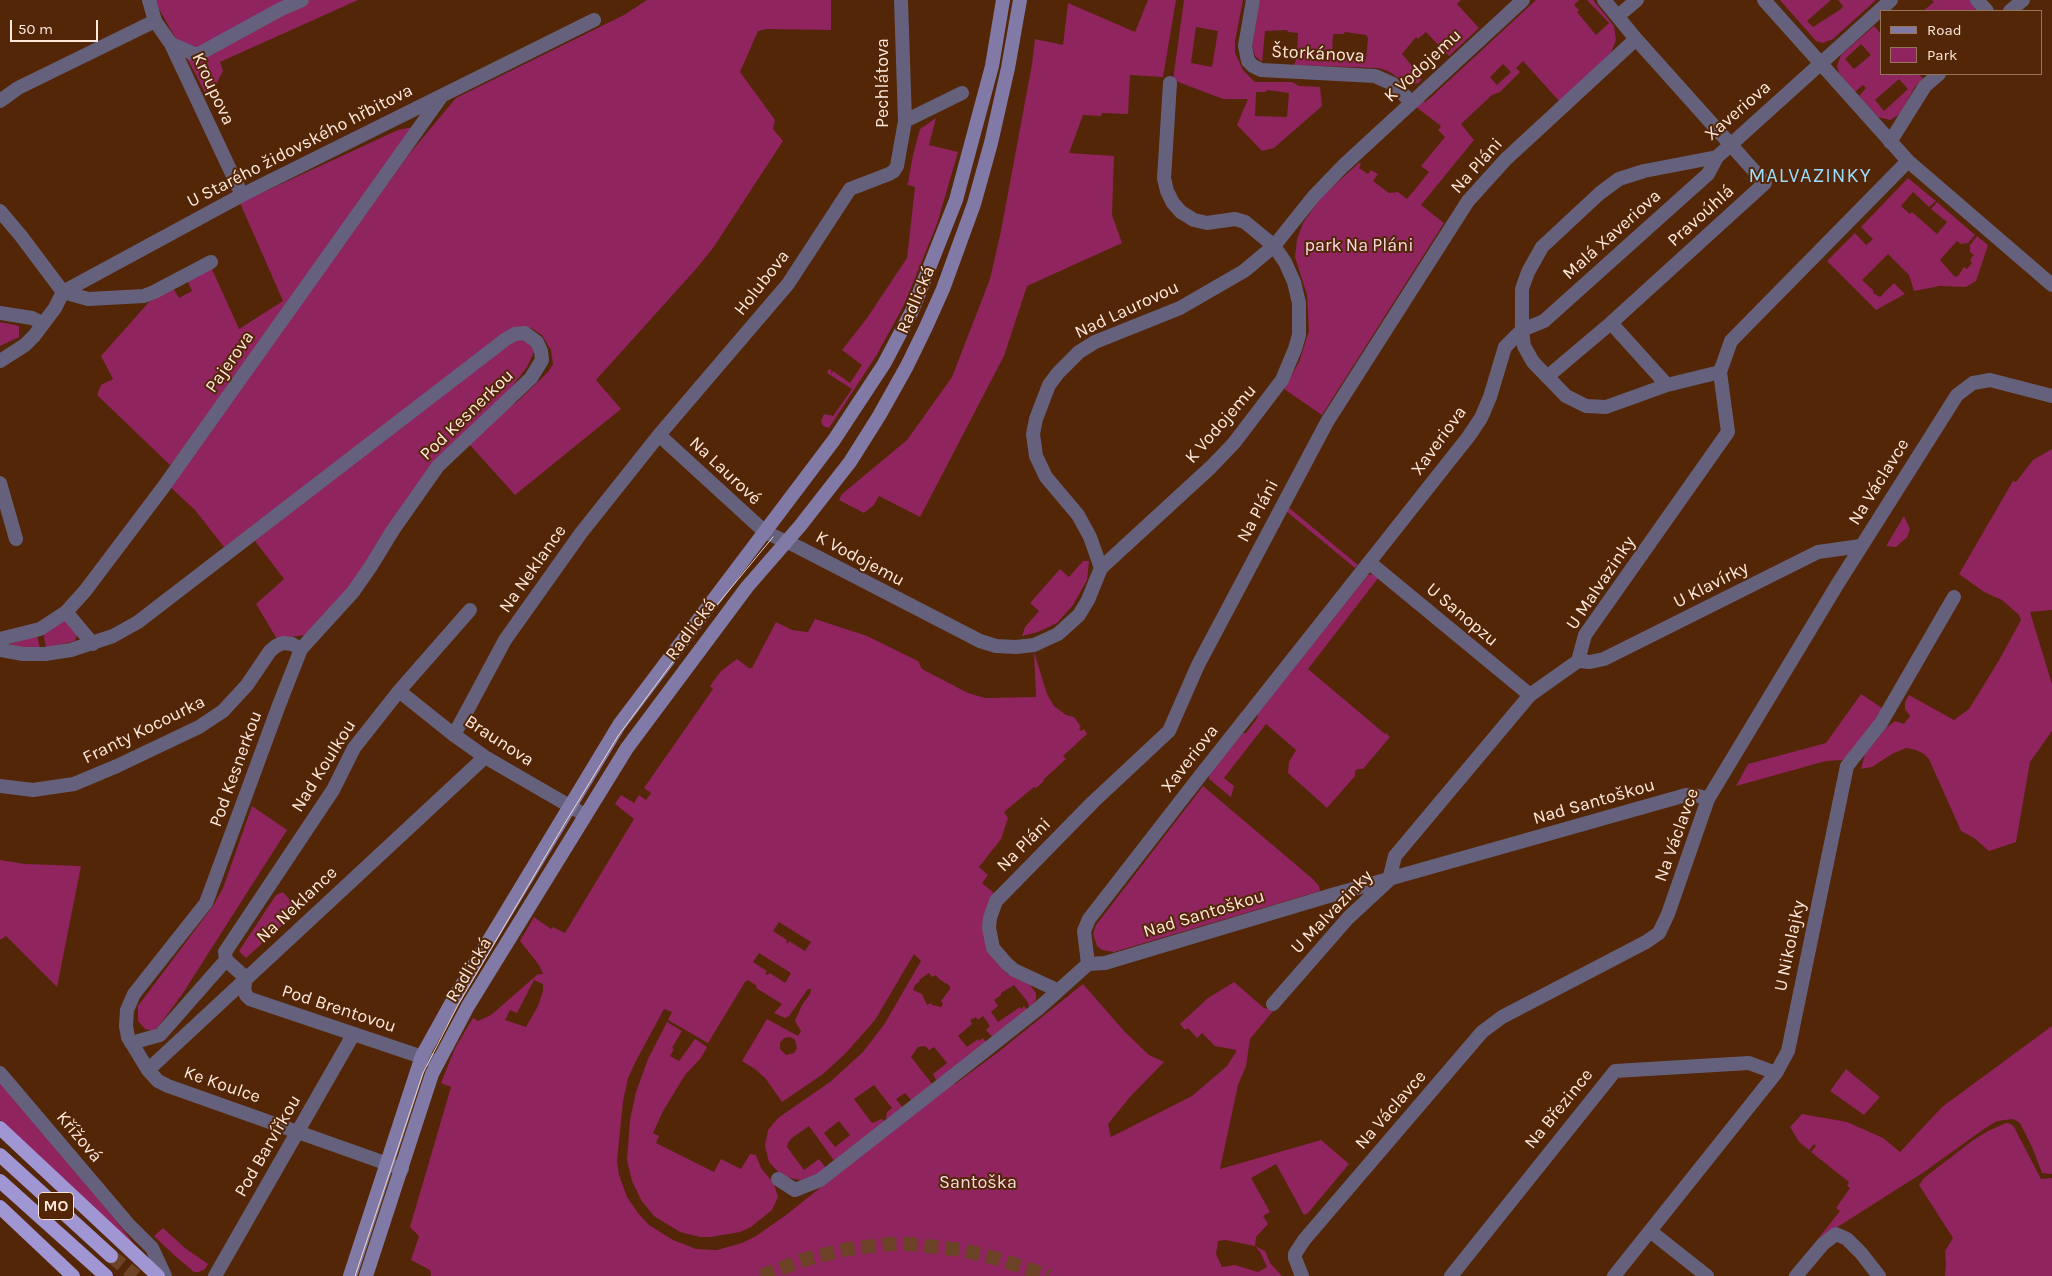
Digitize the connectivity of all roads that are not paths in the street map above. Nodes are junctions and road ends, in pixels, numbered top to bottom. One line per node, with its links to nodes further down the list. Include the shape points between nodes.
1 (148, 0): 17 (street, Kroupova)
2 (302, 0): 20 (street, via 197,55)
3 (901, 0): 28 (street, Pechlátova)
4 (1003, 0): 51 (main road, Radlická, via 992,66 956,200 912,311 874,380)
5 (1020, 0): 53 (main road, Radlická, via 991,142 974,204 943,289 879,416 850,462)
6 (1254, 0): 27 (street, Štorkánova, via 1245,46 1248,61 1253,66 1261,70 1375,76 1393,84)
7 (1523, 0): 27 (street, K Vodojemu)
8 (1604, 0): 16 (street, Pravoúhlá)
9 (1637, 0): 16 (street)
10 (1764, 0): 21 (street)
11 (1891, 0): 21 (street, Xaveriova)
12 (1978, 0): 14 (street)
13 (2023, 0): 15 (street)
14 (1986, 10)
15 (2011, 10)
16 (1618, 16): 19 (street, Pravoúhlá)
17 (155, 20): 20 (street, Kroupova); 26 (street, via 18,88)
18 (594, 20): 25 (street, U Starého židovského hřbitova)
19 (1636, 39): 30 (street, Pravoúhlá); 77 (street, Na Pláni, via 1506,159 1468,201 1327,422 1198,665 1169,731 1093,802 996,901 989,928 993,948 1014,970)
20 (171, 44): 34 (street, Kroupova)
21 (1820, 64): 29 (street); 30 (street, Xaveriova)
22 (1938, 75): 29 (street, via 1924,86)
23 (1170, 84): 36 (street, via 1164,178 1173,203 1194,220 1207,223 1235,218 1245,222)
24 (962, 92): 28 (street)
25 (443, 95): 34 (street, U Starého židovského hřbitova); 59 (street, Pajerova, via 162,489)
26 (0, 101)
27 (1411, 102): 36 (street, K Vodojemu, via 1314,196)
28 (905, 120): 33 (street, Pechlátova)
29 (1890, 142): 32 (street)
30 (1732, 144): 31 (street, Xaveriova); 41 (street, Pravoúhlá, via 1765,183)
31 (1717, 157): 43 (street, Malá Xaveriova, via 1708,174 1552,314); 43 (street, Xaveriova, via 1644,171 1620,179 1600,193 1542,247 1522,289)
32 (1908, 161): 38 (street); 45 (street, U Malvazinky, via 1730,341)
33 (897, 166): 49 (street, Holubova, via 889,174 850,189 788,284)
34 (242, 195): 39 (street, U Starého židovského hřbitova)
35 (0, 212): 39 (street)
36 (1274, 246): 56 (street, K Vodojemu, via 1289,270 1299,303 1299,336 1282,380 1234,443 1211,467); 56 (street, Nad Laurovou, via 1244,271 1180,308 1095,342 1068,362 1050,385 1035,422 1036,456 1046,477 1078,515)
37 (211, 262): 39 (street, via 144,296 88,299)
38 (2052, 285)
39 (63, 292): 42 (street)
40 (0, 313): 42 (street, via 32,318)
41 (1611, 323): 46 (street, Pravoúhlá); 47 (street)
42 (41, 326): 44 (street, via 25,345)
43 (1522, 330): 46 (street, via 1524,346); 55 (street, Xaveriova, via 1505,347 1482,418)
44 (0, 361)
45 (1720, 372): 47 (street); 64 (street, U Malvazinky, via 1728,432 1585,635)
46 (1547, 377): 47 (street, via 1566,396 1586,406 1606,407)
47 (1667, 385)
48 (2052, 396): 54 (street, Na Václavce, via 1990,380 1966,387 1949,405)
49 (659, 435): 51 (street, Na Laurové); 67 (street, Na Neklance, via 581,533 505,640)
50 (0, 483): 52 (street)
51 (765, 532): 53 (street, Na Laurové); 71 (main road, Radlická, via 619,726)
52 (16, 539)
53 (786, 542): 56 (street, K Vodojemu, via 980,641 996,646 1034,645 1063,630 1079,615); 72 (main road, Radlická, via 747,587 627,748)
54 (1861, 546): 64 (street, U Klavírky, via 1818,552 1604,659); 70 (street, Na Václavce)
55 (1370, 563): 66 (street, U Sanopzu); 75 (street, Xaveriova, via 1089,919 1084,931)
56 (1101, 568)
57 (1954, 597): 85 (street, U Nikolajky, via 1881,723 1846,766 1788,1051)
58 (470, 610): 65 (street, Nad Koulkou)
59 (66, 612): 60 (street, via 40,629); 61 (street)
60 (0, 640)
61 (93, 644): 62 (street, Pod Kesnerkou, via 138,622 506,339 515,334 531,336 542,355 531,378 438,466 353,592); 63 (street, Pod Kesnerkou, via 45,654)
62 (301, 649): 69 (street, Franty Kocourka, via 292,644 276,646 223,711 199,727 117,766 74,784 33,790); 80 (street, Pod Kesnerkou, via 206,903 129,1002 126,1026)
63 (0, 650)
64 (1578, 660): 66 (street, U Malvazinky)
65 (399, 691): 67 (street, Braunova); 74 (street, Nad Koulkou, via 354,748 332,790)
66 (1530, 695): 73 (street, U Malvazinky, via 1395,856)
67 (454, 735): 68 (street, Braunova)
68 (485, 757): 71 (street, Braunova); 76 (street, Na Neklance)
69 (0, 786)
70 (1708, 799): 73 (street, Nad Santoškou, via 1686,795); 104 (street, Na Václavce, via 1659,933 1487,1028 1304,1240 1295,1254)
71 (569, 805): 72 (street, Braunova); 81 (main road, Radlická)
72 (585, 815): 82 (main road, Radlická)
73 (1389, 880): 75 (street, Nad Santoškou, via 1105,963); 78 (street, U Malvazinky, via 1348,918)
74 (226, 956): 76 (street); 80 (street, via 160,1035)
75 (1088, 964): 77 (street)
76 (246, 978): 79 (street, Pod Brentovou, via 244,990 250,999); 83 (street, Na Neklance)
77 (1057, 990): 91 (street, via 820,1180 794,1190)
78 (1273, 1004)
79 (353, 1035): 81 (street, Pod Brentovou); 87 (street, Pod Barvířkou)
80 (131, 1043): 83 (street, Pod Kesnerkou)
81 (422, 1056): 82 (street, Pod Brentovou); 89 (main road, Radlická)
82 (437, 1062): 90 (main road, Radlická)
83 (148, 1070): 87 (street, Ke Koulce, via 168,1086)
84 (0, 1073): 94 (street, Křížová)
85 (1776, 1073): 95 (street, U Nikolajky); 105 (street, Na Březince, via 1749,1063 1615,1071)
86 (0, 1128): 97 (highway)
87 (298, 1131): 89 (street, Ke Koulce); 101 (street, Pod Barvířkou)
88 (0, 1156): 96 (highway, MO)
89 (386, 1162): 90 (street, Ke Koulce); 102 (main road, Radlická)
90 (402, 1168): 103 (main road, Radlická)
91 (778, 1179)
92 (0, 1181): 99 (highway, MO)
93 (0, 1207): 98 (highway)
94 (129, 1225): 97 (street, Křížová, via 147,1257); 100 (street, Křížová, via 152,1248)
95 (1650, 1232): 106 (street, U Nikolajky); 107 (street)
96 (111, 1256)
97 (152, 1274)
98 (73, 1276)
99 (106, 1276)
100 (165, 1276)
101 (215, 1276)
102 (350, 1276)
103 (366, 1276)
104 (1302, 1276)
105 (1451, 1276)
106 (1614, 1276)
107 (1707, 1276)
108 (1796, 1276): 109 (street, via 1823,1244 1836,1234 1847,1239)
109 (1880, 1276)

